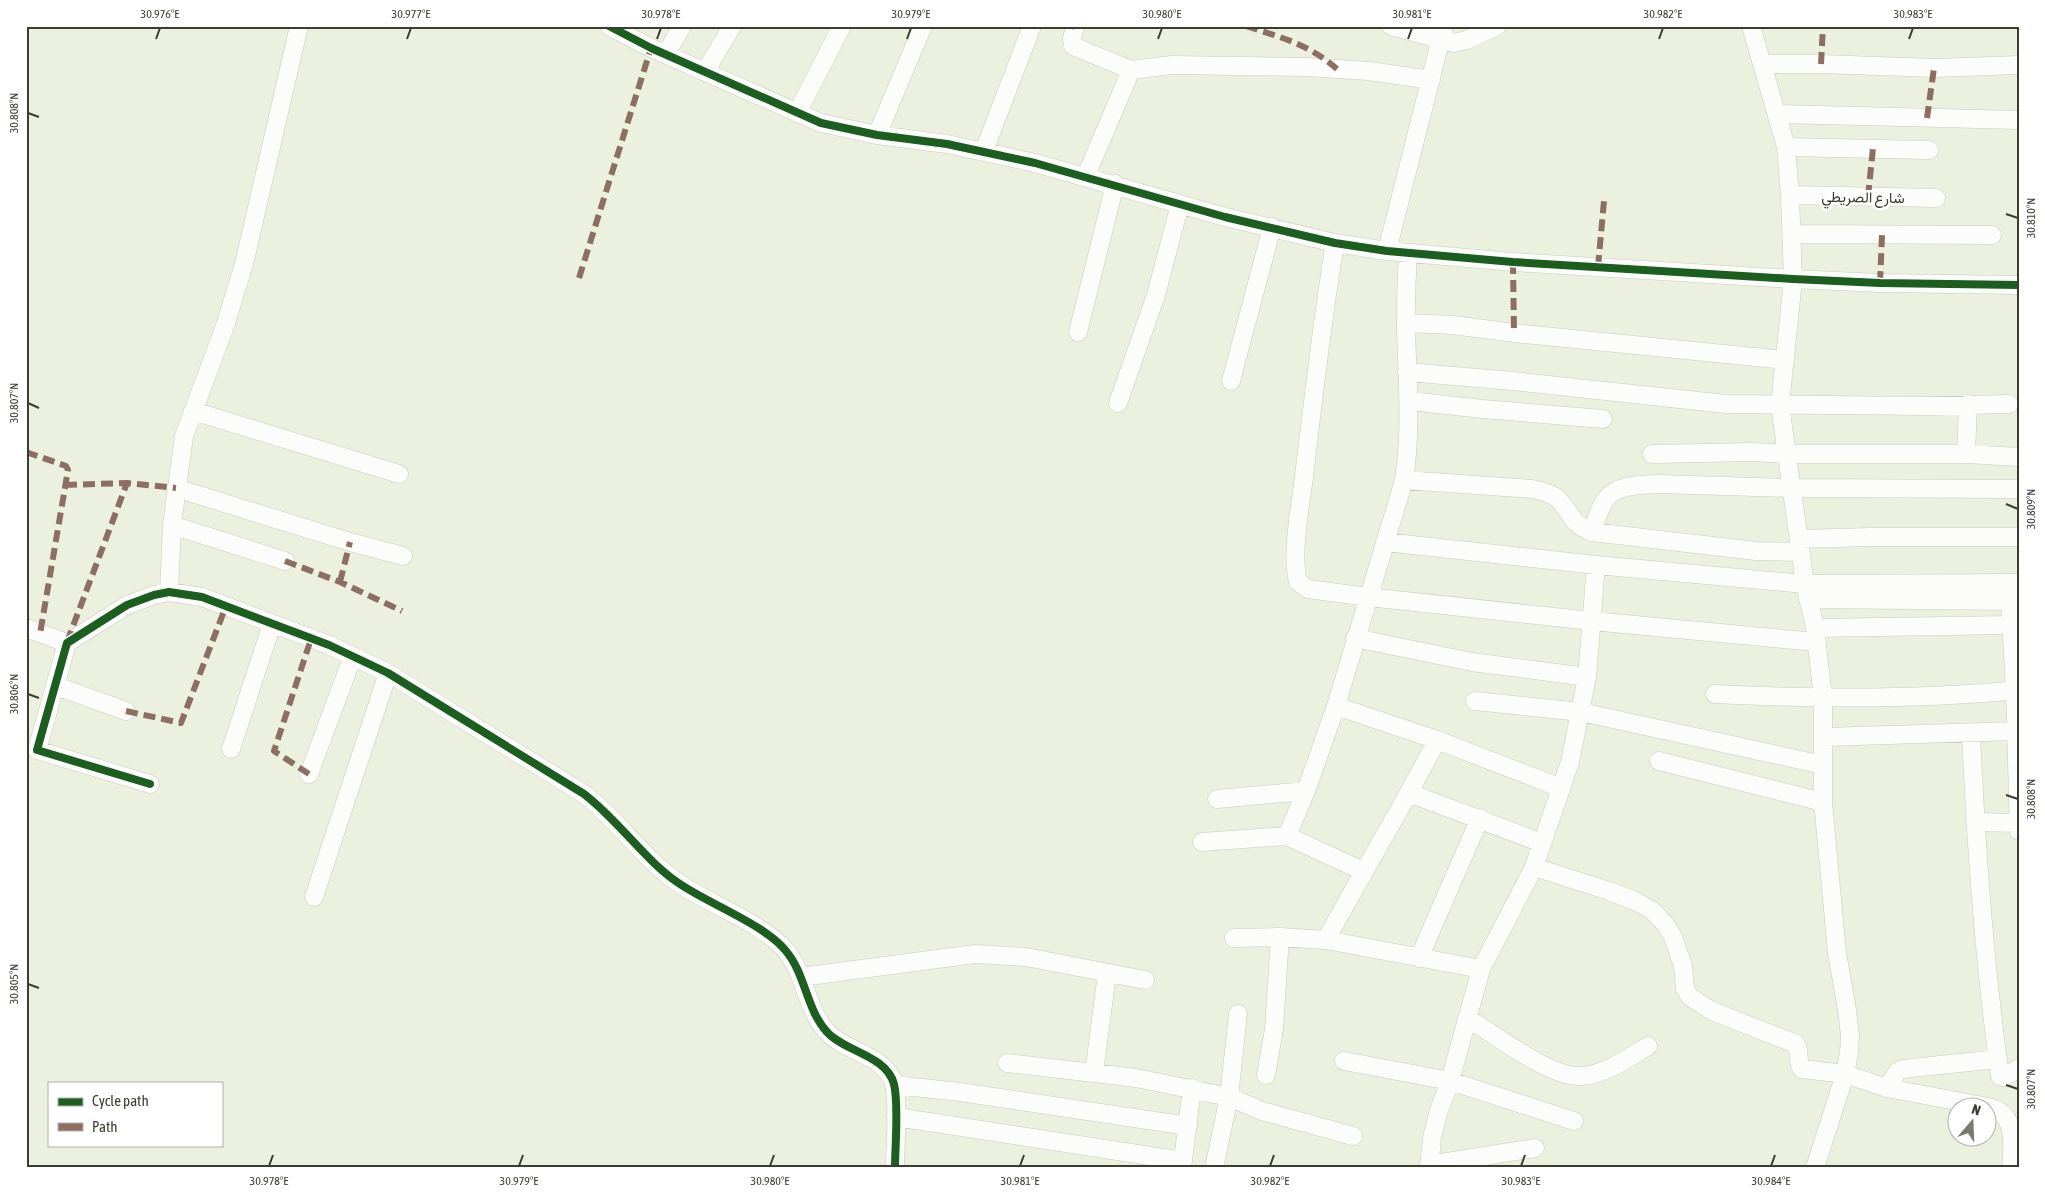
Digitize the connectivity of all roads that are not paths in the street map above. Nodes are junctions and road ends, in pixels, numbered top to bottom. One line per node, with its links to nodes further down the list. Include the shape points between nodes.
1 (299, 26): 49 (street, via 244,264)
2 (609, 26): 13 (street)
3 (682, 26): 13 (street)
4 (732, 26): 17 (street)
5 (842, 26): 19 (street)
6 (924, 26): 22 (street)
7 (1032, 26): 25 (street)
8 (1075, 26): 16 (street, via 1074,46)
9 (1391, 26): 12 (street)
10 (1497, 26): 12 (street, via 1462,42 1454,43)
11 (1751, 26): 14 (street)
12 (1442, 33): 18 (street)
13 (666, 54): 17 (street)
14 (1762, 64): 15 (street, via 1934,68); 20 (street)
15 (2019, 65)
16 (1131, 70): 18 (street, via 1172,65 1307,67); 26 (street)
17 (706, 72): 19 (street)
18 (1431, 80): 35 (street)
19 (797, 114): 22 (street, via 821,123)
20 (1778, 114): 21 (street); 23 (street)
21 (2019, 120)
22 (877, 135): 25 (street)
23 (1786, 147): 24 (street); 28 (street)
24 (1929, 150)
25 (984, 151): 26 (street)
26 (1086, 176): 27 (street)
27 (1115, 184): 30 (street); 40 (street)
28 (1790, 195): 29 (street, شارع الصريطي); 32 (street)
29 (1936, 198)
30 (1180, 204): 31 (street); 45 (street, via 1156,295)
31 (1272, 227): 34 (street); 43 (street)
32 (1792, 234): 33 (street); 37 (street)
33 (1992, 235)
34 (1335, 243): 35 (street); 71 (street, via 1323,317 1295,569 1298,582 1308,589)
35 (1387, 251): 36 (street)
36 (1408, 253): 37 (street); 39 (street)
37 (1793, 279): 38 (street); 41 (street)
38 (2019, 285)
39 (1406, 323): 41 (street, via 1453,325); 42 (street)
40 (1078, 332)
41 (1785, 360): 48 (street)
42 (1407, 372): 44 (street); 48 (street, via 1692,401)
43 (1232, 381)
44 (1410, 401): 50 (street); 56 (street, via 1409,448)
45 (1118, 403)
46 (1968, 404): 47 (street); 48 (street); 53 (street)
47 (2009, 404)
48 (1780, 405): 52 (street)
49 (193, 411): 55 (street); 57 (street, via 184,436)
50 (1603, 419)
51 (1652, 454): 52 (street)
52 (1787, 454): 53 (street); 58 (street)
53 (1966, 454): 54 (street)
54 (2019, 457)
55 (399, 474)
56 (1404, 480): 61 (street, via 1532,489 1558,499 1580,528); 63 (street)
57 (176, 488): 60 (street); 65 (street)
58 (1791, 488): 59 (street); 61 (street, via 1658,484 1623,488 1606,499); 64 (street)
59 (2019, 489)
60 (172, 524): 66 (street); 70 (street)
61 (1592, 532): 64 (street, via 1756,551)
62 (2019, 537): 64 (street)
63 (1385, 542): 67 (street); 71 (street)
64 (1800, 546): 69 (street)
65 (403, 556)
66 (285, 560)
67 (1596, 565): 69 (street); 73 (street)
68 (2019, 583): 69 (street)
69 (1807, 591): 72 (street); 77 (street)
70 (169, 592): 74 (street, via 202,598); 79 (street, via 127,605)
71 (1368, 597): 73 (street); 78 (street)
72 (2014, 601): 75 (street)
73 (1592, 621): 77 (street); 82 (street)
74 (272, 624): 80 (street); 95 (street)
75 (2011, 625): 77 (street); 84 (street)
76 (26, 628): 79 (street)
77 (1815, 635): 86 (street)
78 (1355, 638): 82 (street, via 1472,662); 88 (street)
79 (67, 643): 83 (street)
80 (353, 656): 81 (street); 99 (street)
81 (388, 672): 114 (street); 121 (street, via 584,794 678,883 777,941)
82 (1587, 677): 90 (street)
83 (56, 686): 89 (street); 96 (street)
84 (2017, 690): 86 (street, via 1915,697); 92 (street)
85 (1715, 694): 86 (street)
86 (1823, 698): 93 (street)
87 (1475, 701): 90 (street)
88 (1336, 706): 94 (street); 102 (street)
89 (126, 711)
90 (1581, 712): 98 (street); 101 (street)
91 (1971, 733): 92 (street); 93 (street); 107 (street)
92 (2017, 736): 108 (street)
93 (1824, 737): 98 (street)
94 (1437, 740): 101 (street); 103 (street)
95 (231, 749)
96 (32, 755): 100 (street)
97 (1659, 761): 105 (street)
98 (1823, 765): 105 (street)
99 (309, 774)
100 (150, 784)
101 (1561, 788): 111 (street)
102 (1306, 791): 104 (street); 109 (street)
103 (1409, 793): 106 (street); 113 (street)
104 (1217, 799)
105 (1823, 802): 131 (street, via 1837,953 1848,1010 1850,1035)
106 (1480, 818): 111 (street); 118 (street)
107 (1975, 822): 108 (street); 126 (street)
108 (2018, 825)
109 (1287, 836): 110 (street); 113 (street)
110 (1202, 842)
111 (1542, 843): 112 (street)
112 (1534, 866): 119 (street); 131 (street, via 1609,890 1653,911 1673,937 1683,966 1685,990 1690,997 1712,1011 1796,1044 1798,1063 1802,1068)
113 (1363, 871): 117 (street)
114 (314, 897)
115 (1280, 937): 116 (street); 117 (street); 132 (street, via 1274,1029)
116 (1234, 938)
117 (1326, 940): 118 (street)
118 (1419, 958): 119 (street)
119 (1481, 969): 124 (street)
120 (1107, 974): 121 (street, via 1026,957 975,954); 122 (street); 130 (street)
121 (801, 977): 134 (street, via 816,1015 828,1033 876,1062 889,1073)
122 (1146, 980)
123 (1238, 1014): 137 (street)
124 (1467, 1018): 125 (street, via 1548,1068 1575,1076 1597,1073); 133 (street)
125 (1648, 1046)
126 (1997, 1059): 129 (street, via 2001,1077); 136 (street, via 1903,1068)
127 (1344, 1061): 133 (street)
128 (1007, 1063): 130 (street)
129 (2019, 1068)
130 (1094, 1073): 135 (street)
131 (1845, 1074): 136 (street); 149 (street)
132 (1266, 1075)
133 (1450, 1081): 141 (street); 146 (street, via 1438,1113)
134 (894, 1085): 140 (street); 142 (street)
135 (1192, 1088): 137 (street); 142 (street)
136 (1887, 1088): 138 (street)
137 (1229, 1097): 143 (street, via 1262,1111); 148 (street)
138 (1948, 1099)
139 (1998, 1112): 150 (street, via 2010,1125 2013,1140)
140 (896, 1117): 145 (street); 147 (street)
141 (1574, 1121)
142 (1188, 1126): 145 (street)
143 (1353, 1136)
144 (1534, 1148): 146 (street)
145 (1182, 1164)
146 (1429, 1166)
147 (895, 1168)
148 (1214, 1168)
149 (1815, 1168)
150 (2011, 1168)

